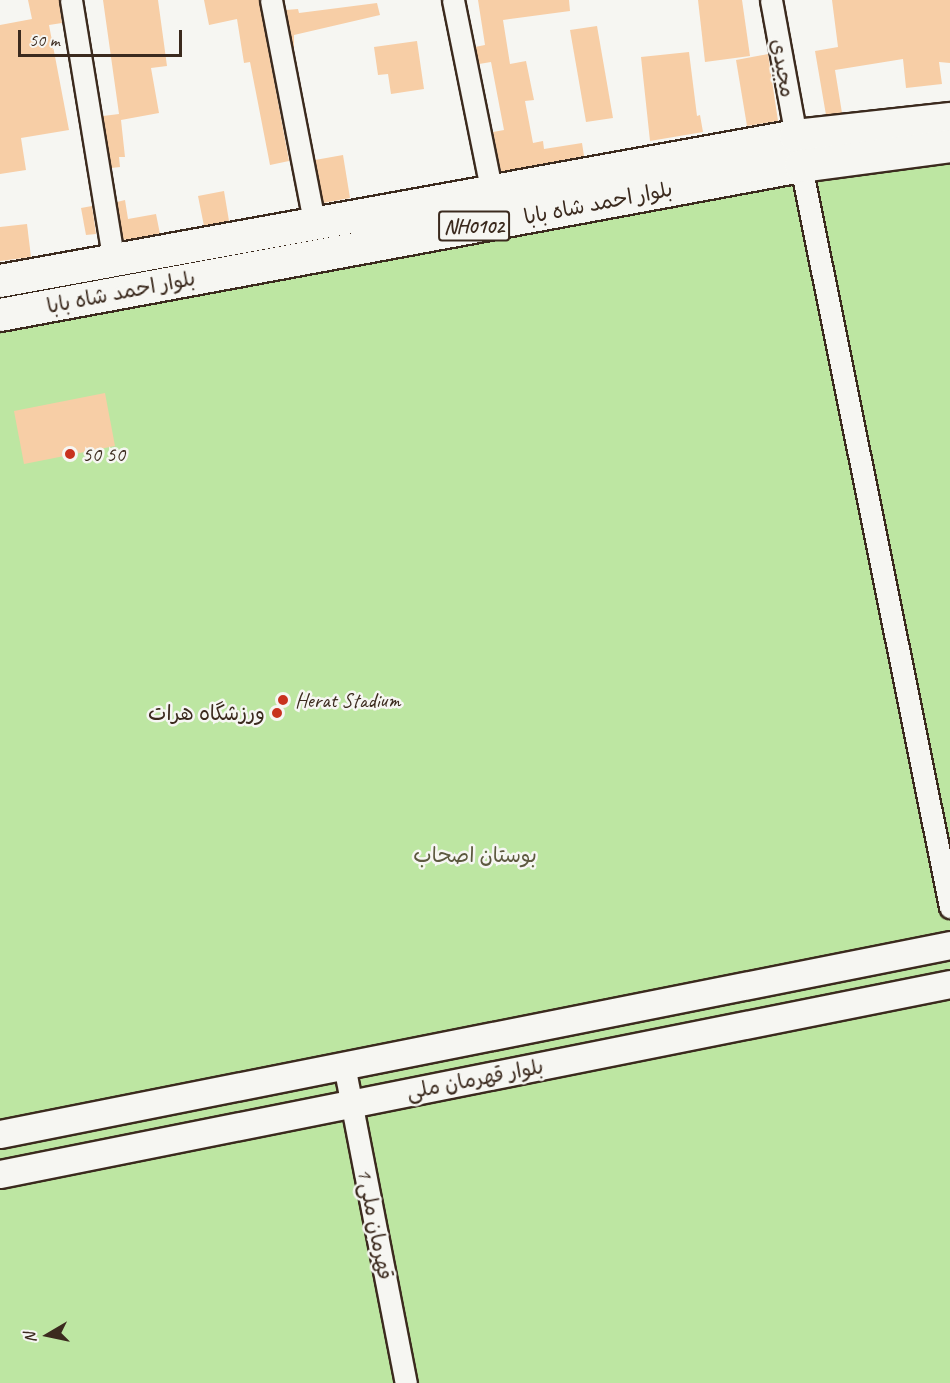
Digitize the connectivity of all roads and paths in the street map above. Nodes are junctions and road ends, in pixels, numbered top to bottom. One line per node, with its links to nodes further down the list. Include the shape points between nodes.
1 (71, 0): 10 (street)
2 (271, 0): 9 (street)
3 (453, 0): 8 (street)
4 (771, 0): 7 (street, مجیدی)
5 (950, 119): 7 (highway, بلوار احمد شاه بابا / NH0102)
6 (950, 146): 7 (highway, بلوار احمد شاه بابا / NH0102)
7 (799, 151): 8 (highway, بلوار احمد شاه بابا / NH0102); 12 (highway, بلوار احمد شاه بابا / NH0102); 13 (street, مجیدی)
8 (492, 193): 9 (highway, بلوار احمد شاه بابا / NH0102)
9 (315, 226): 10 (highway, بلوار احمد شاه بابا / NH0102)
10 (114, 262): 11 (highway, بلوار احمد شاه بابا / NH0102)
11 (0, 281)
12 (0, 315)
13 (950, 907)
14 (950, 945): 16 (main road)
15 (950, 984): 17 (main road, بلوار قهرمان ملی)
16 (344, 1065): 17 (street, قهرمان ملی 1); 18 (main road)
17 (352, 1104): 19 (main road, بلوار قهرمان ملی); 20 (street, قهرمان ملی 1)
18 (0, 1134)
19 (0, 1174)
20 (406, 1383)

